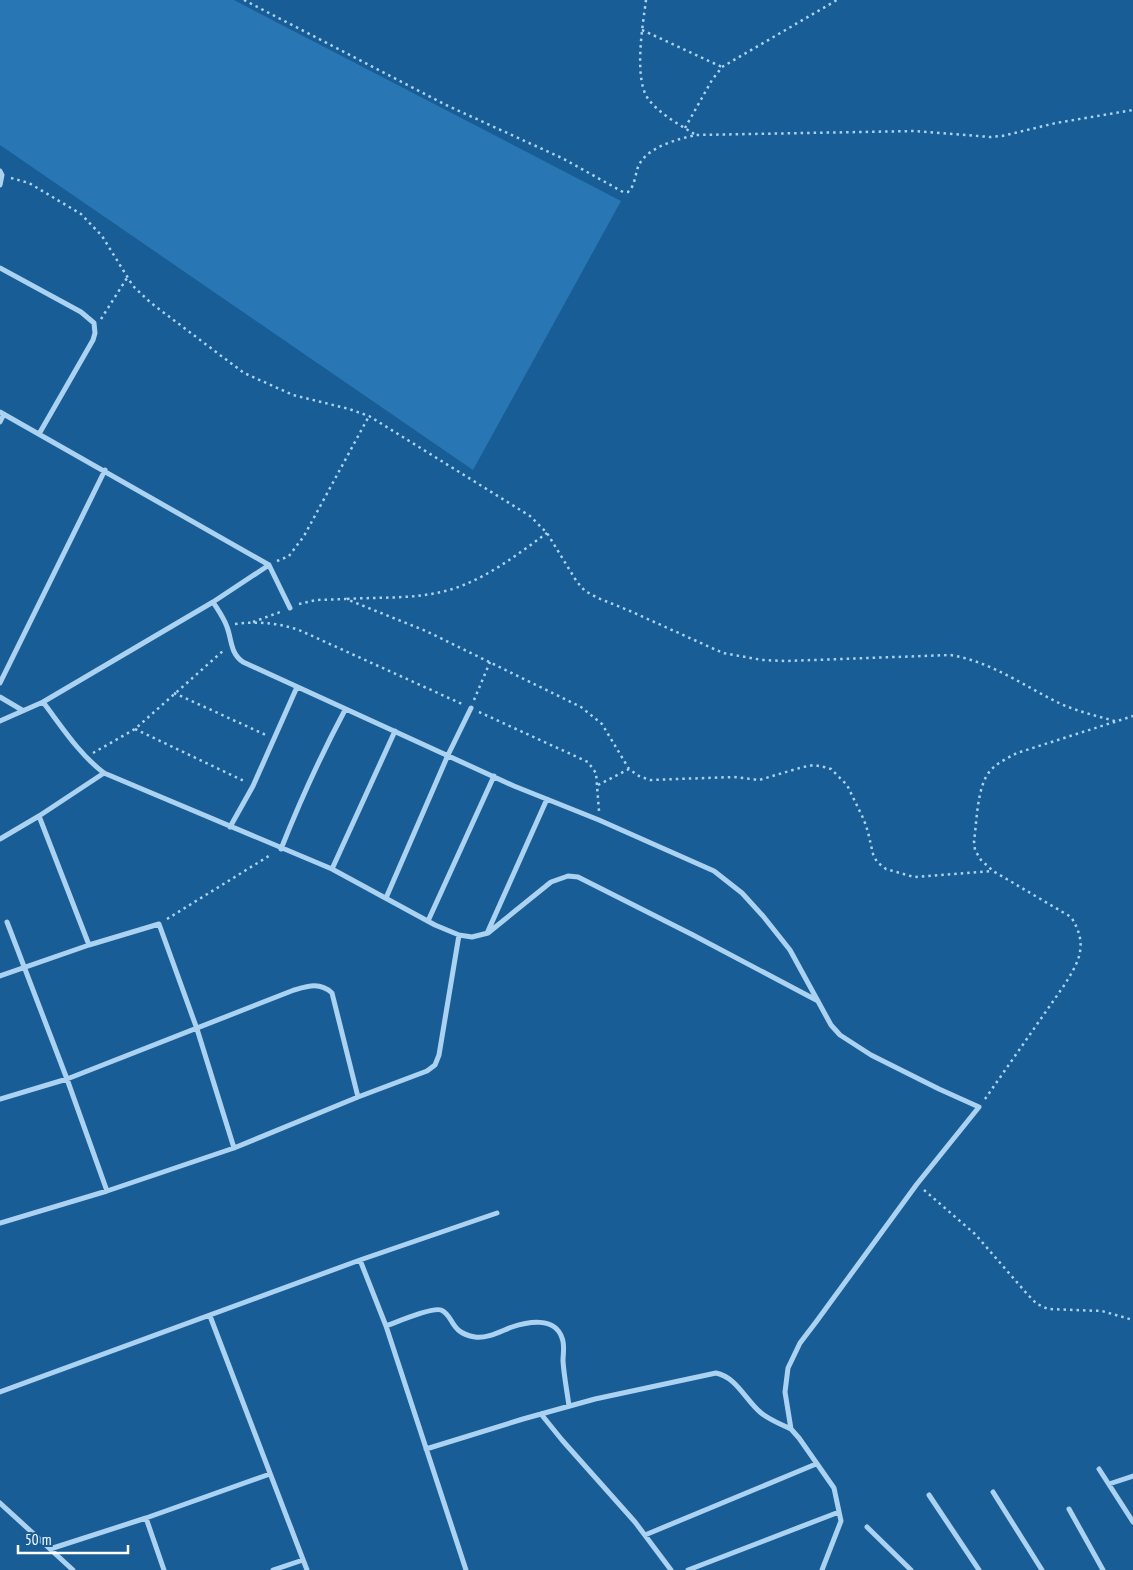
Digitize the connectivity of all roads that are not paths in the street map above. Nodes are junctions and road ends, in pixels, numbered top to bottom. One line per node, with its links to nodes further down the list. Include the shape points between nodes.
1 (1, 173): 2 (street)
2 (0, 185)
3 (0, 268): 6 (street, via 81,312 96,328 93,340)
4 (2, 413): 5 (street); 6 (street)
5 (0, 422)
6 (39, 434): 7 (street)
7 (104, 470): 8 (street); 11 (street)
8 (269, 565): 9 (street); 10 (street)
9 (213, 602): 12 (street, via 226,625 238,659); 14 (street)
10 (290, 608)
11 (0, 683)
12 (297, 687): 17 (street); 25 (street, via 253,786)
13 (0, 697): 16 (street)
14 (43, 702): 16 (street); 21 (street, via 76,747)
15 (471, 708): 20 (street)
16 (22, 710): 18 (street)
17 (345, 710): 19 (street); 27 (street, via 320,756)
18 (0, 721)
19 (394, 731): 20 (street); 28 (street)
20 (448, 755): 22 (street); 29 (street)
21 (104, 773): 24 (street); 25 (street)
22 (494, 776): 23 (street); 30 (street)
23 (547, 799): 32 (street); 37 (street, via 714,871 742,893 763,916 790,950)
24 (39, 816): 26 (street); 34 (street)
25 (230, 827): 27 (street)
26 (0, 839)
27 (280, 849): 28 (street)
28 (332, 870): 29 (street)
29 (386, 898): 30 (street)
30 (428, 921): 33 (street)
31 (7, 922): 35 (street)
32 (488, 933): 33 (street, via 472,937); 37 (street, via 551,882 568,876 578,877)
33 (459, 934): 40 (street, via 435,1065)
34 (89, 946): 35 (street); 38 (street, via 159,924)
35 (24, 968): 36 (street); 39 (street)
36 (0, 976)
37 (818, 1001): 52 (street, via 831,1025 856,1046 979,1107 917,1184 800,1344 788,1368 785,1392)
38 (197, 1029): 39 (street); 40 (street, via 294,990 322,986 332,993); 42 (street)
39 (67, 1079): 41 (street); 43 (street)
40 (358, 1098): 42 (street)
41 (0, 1099)
42 (234, 1148): 43 (street)
43 (107, 1191): 45 (street)
44 (497, 1213): 46 (street)
45 (0, 1223)
46 (360, 1260): 47 (street); 48 (street)
47 (210, 1316): 49 (street); 56 (street)
48 (386, 1326): 50 (street, via 435,1310 444,1312 456,1330 482,1338 525,1323 545,1323 558,1330 562,1337); 53 (street)
49 (0, 1392)
50 (569, 1406): 51 (street); 52 (street, via 716,1372 732,1380 761,1413)
51 (541, 1414): 53 (street); 67 (street)
52 (792, 1429): 54 (street)
53 (426, 1449): 74 (street)
54 (816, 1464): 63 (street, via 834,1488); 67 (street)
55 (1099, 1469): 58 (street)
56 (270, 1474): 64 (street); 69 (street)
57 (1133, 1476): 58 (street)
58 (1109, 1484): 65 (street)
59 (993, 1492): 80 (street)
60 (929, 1495): 79 (street)
61 (0, 1503): 68 (street)
62 (1069, 1509): 81 (street)
63 (839, 1512): 76 (street); 77 (street, via 841,1520)
64 (146, 1518): 68 (street); 71 (street)
65 (1133, 1522)
66 (868, 1527): 78 (street)
67 (645, 1535): 75 (street)
68 (50, 1549): 70 (street)
69 (303, 1560): 72 (street); 73 (street)
70 (73, 1570)
71 (164, 1570)
72 (273, 1570)
73 (307, 1570)
74 (466, 1570)
75 (671, 1570)
76 (688, 1570)
77 (822, 1570)
78 (911, 1570)
79 (979, 1570)
80 (1042, 1570)
81 (1103, 1570)

